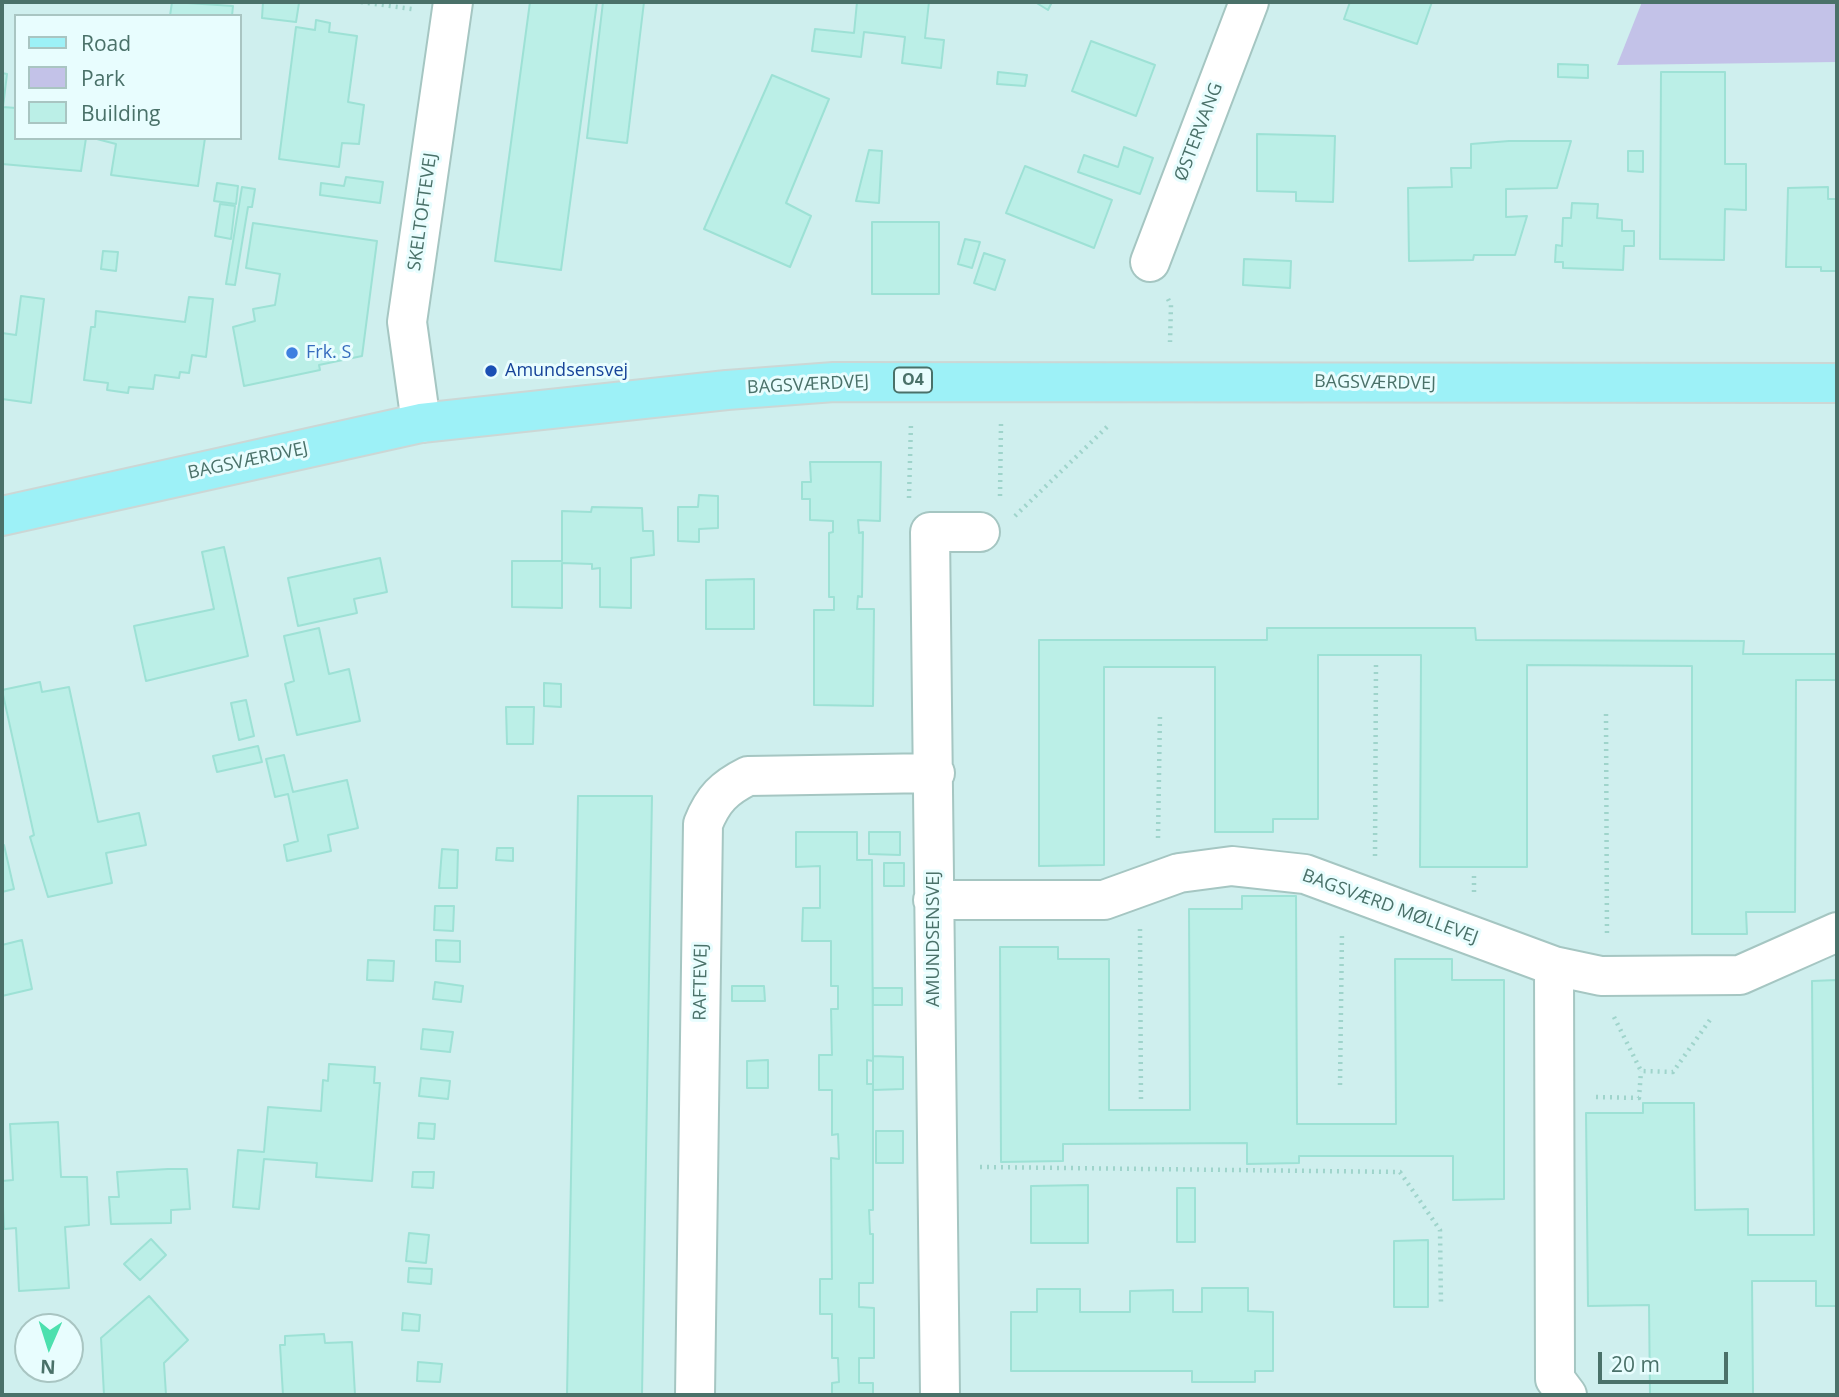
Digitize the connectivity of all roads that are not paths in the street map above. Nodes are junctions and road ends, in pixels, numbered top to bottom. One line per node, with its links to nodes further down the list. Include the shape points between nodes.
1 (1249, 2): 3 (street, ØSTERVANG)
2 (452, 8): 5 (street, SKELTOFTEVEJ, via 407,323)
3 (1150, 262)
4 (1837, 383): 5 (main road, BAGSVÆRDVEJ / O4, via 911,380 727,390)
5 (421, 423): 6 (main road, BAGSVÆRDVEJ / O4)
6 (2, 516)
7 (990, 532): 8 (street, AMUNDSENSVEJ, via 930,532)
8 (935, 773): 9 (street, AMUNDSENSVEJ); 12 (street, RAFTEVEJ, via 748,776 711,803 703,824)
9 (933, 900): 11 (street, BAGSVÆRD MØLLEVEJ, via 1104,900 1179,873 1232,866 1305,874); 13 (street, AMUNDSENSVEJ)
10 (1837, 932): 11 (street, BAGSVÆRD MØLLEVEJ, via 1740,975 1608,976)
11 (1554, 966): 14 (street, via 1555,1379)
12 (695, 1395)
13 (940, 1395)
14 (1567, 1395)

